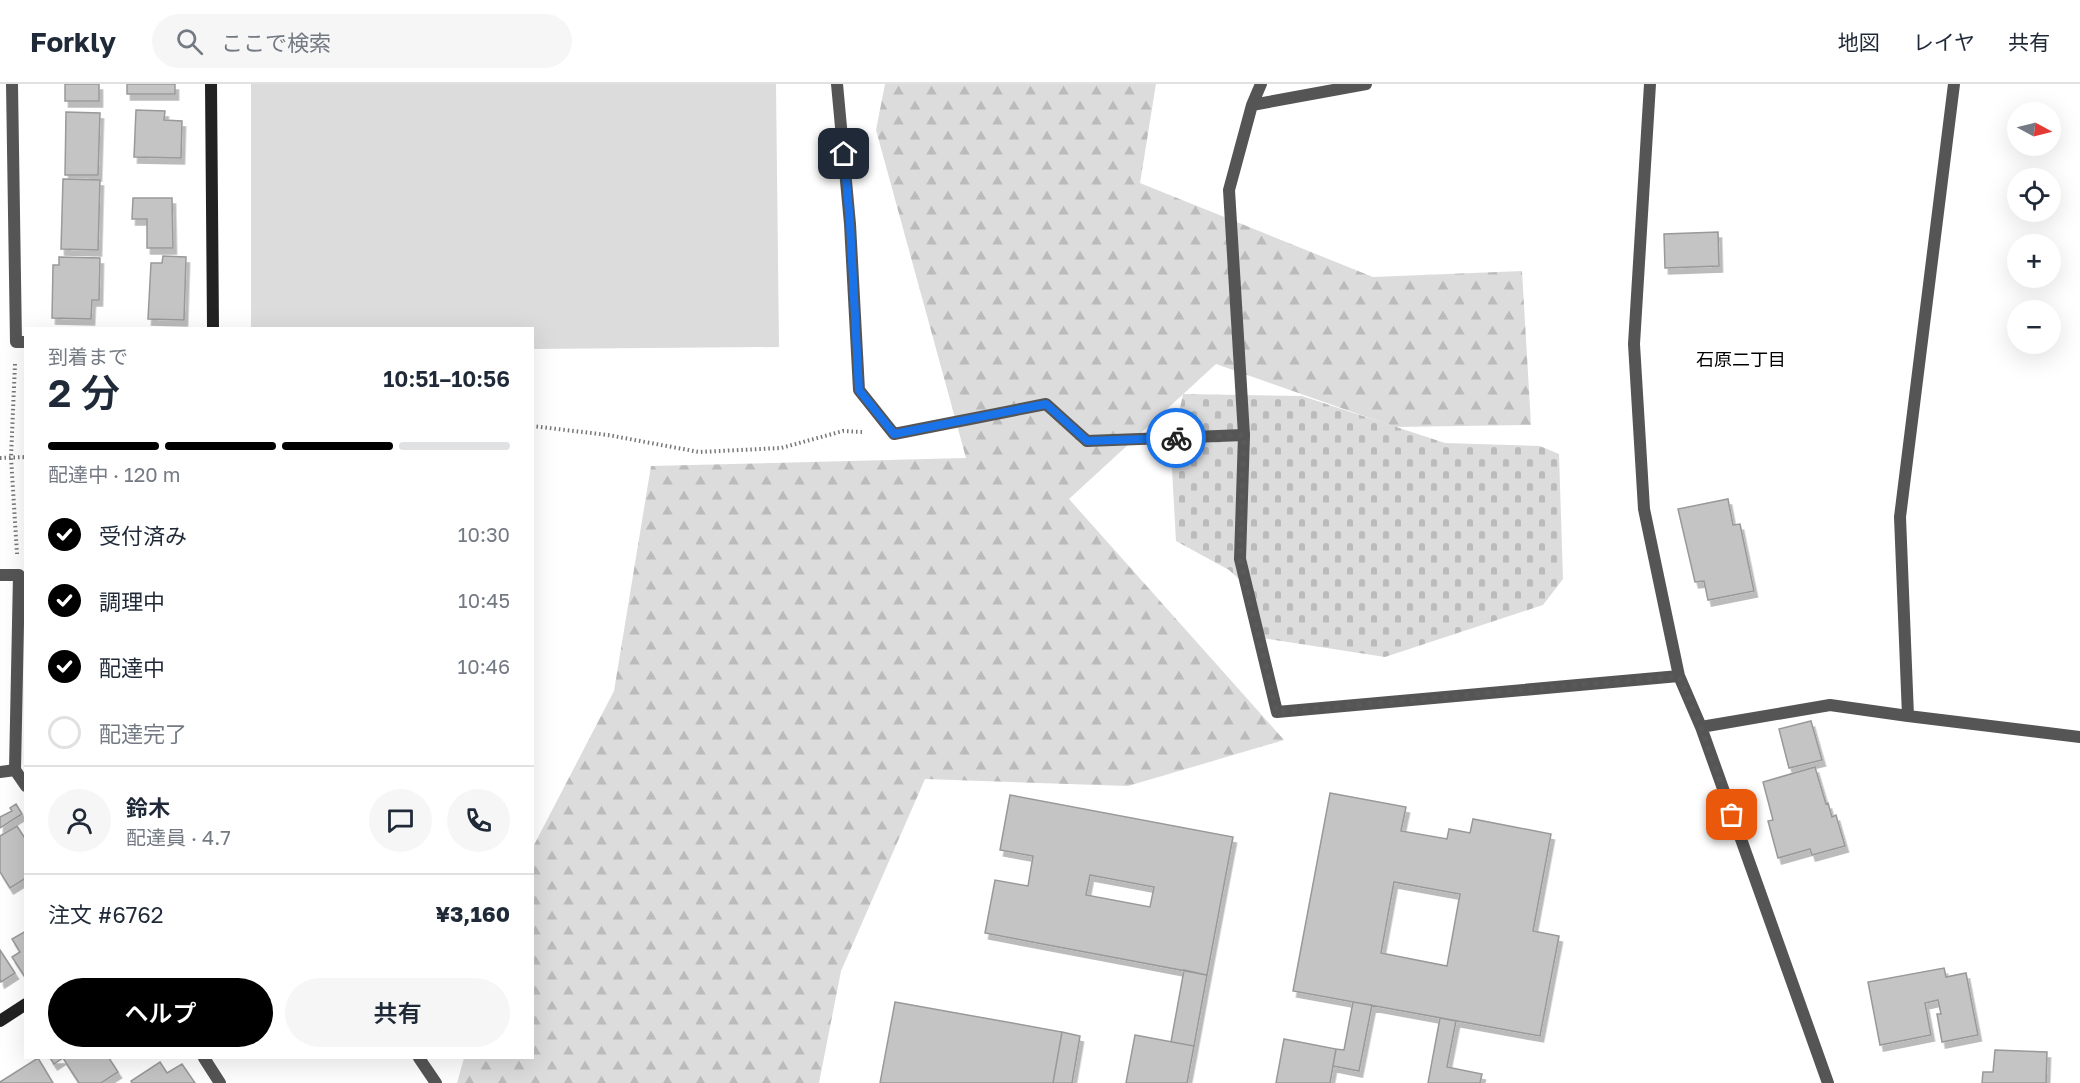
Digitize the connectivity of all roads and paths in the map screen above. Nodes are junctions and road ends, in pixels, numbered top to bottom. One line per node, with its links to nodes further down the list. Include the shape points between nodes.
1 (12, 84): 10 (street)
2 (211, 84): 9 (street)
3 (837, 84): 12 (street, via 859,390)
4 (1261, 84): 8 (street)
5 (1366, 84): 8 (street)
6 (1650, 84): 19 (street, via 1634,344 1644,508)
7 (1954, 84): 20 (street, via 1900,517)
8 (1252, 105): 13 (street, via 1229,190)
9 (213, 327)
10 (21, 342): 14 (path)
11 (534, 426): 12 (path, via 699,452 781,448 843,431)
12 (894, 434): 13 (street, via 1046,404 1087,441)
13 (1244, 435): 19 (street, via 1240,559 1277,712)
14 (11, 457): 15 (path); 16 (path); 18 (path)
15 (24, 457)
16 (0, 458)
17 (0, 575): 18 (street)
18 (19, 575): 23 (street)
19 (1679, 676): 21 (street)
20 (1908, 716): 21 (street, via 1830,705); 22 (street)
21 (1701, 727): 32 (street)
22 (2080, 737)
23 (15, 770): 24 (street); 25 (street)
24 (0, 772)
25 (24, 783)
26 (24, 1005): 27 (street)
27 (0, 1021)
28 (205, 1059): 30 (street)
29 (420, 1059): 31 (street)
30 (220, 1083)
31 (436, 1083)
32 (1828, 1083)

